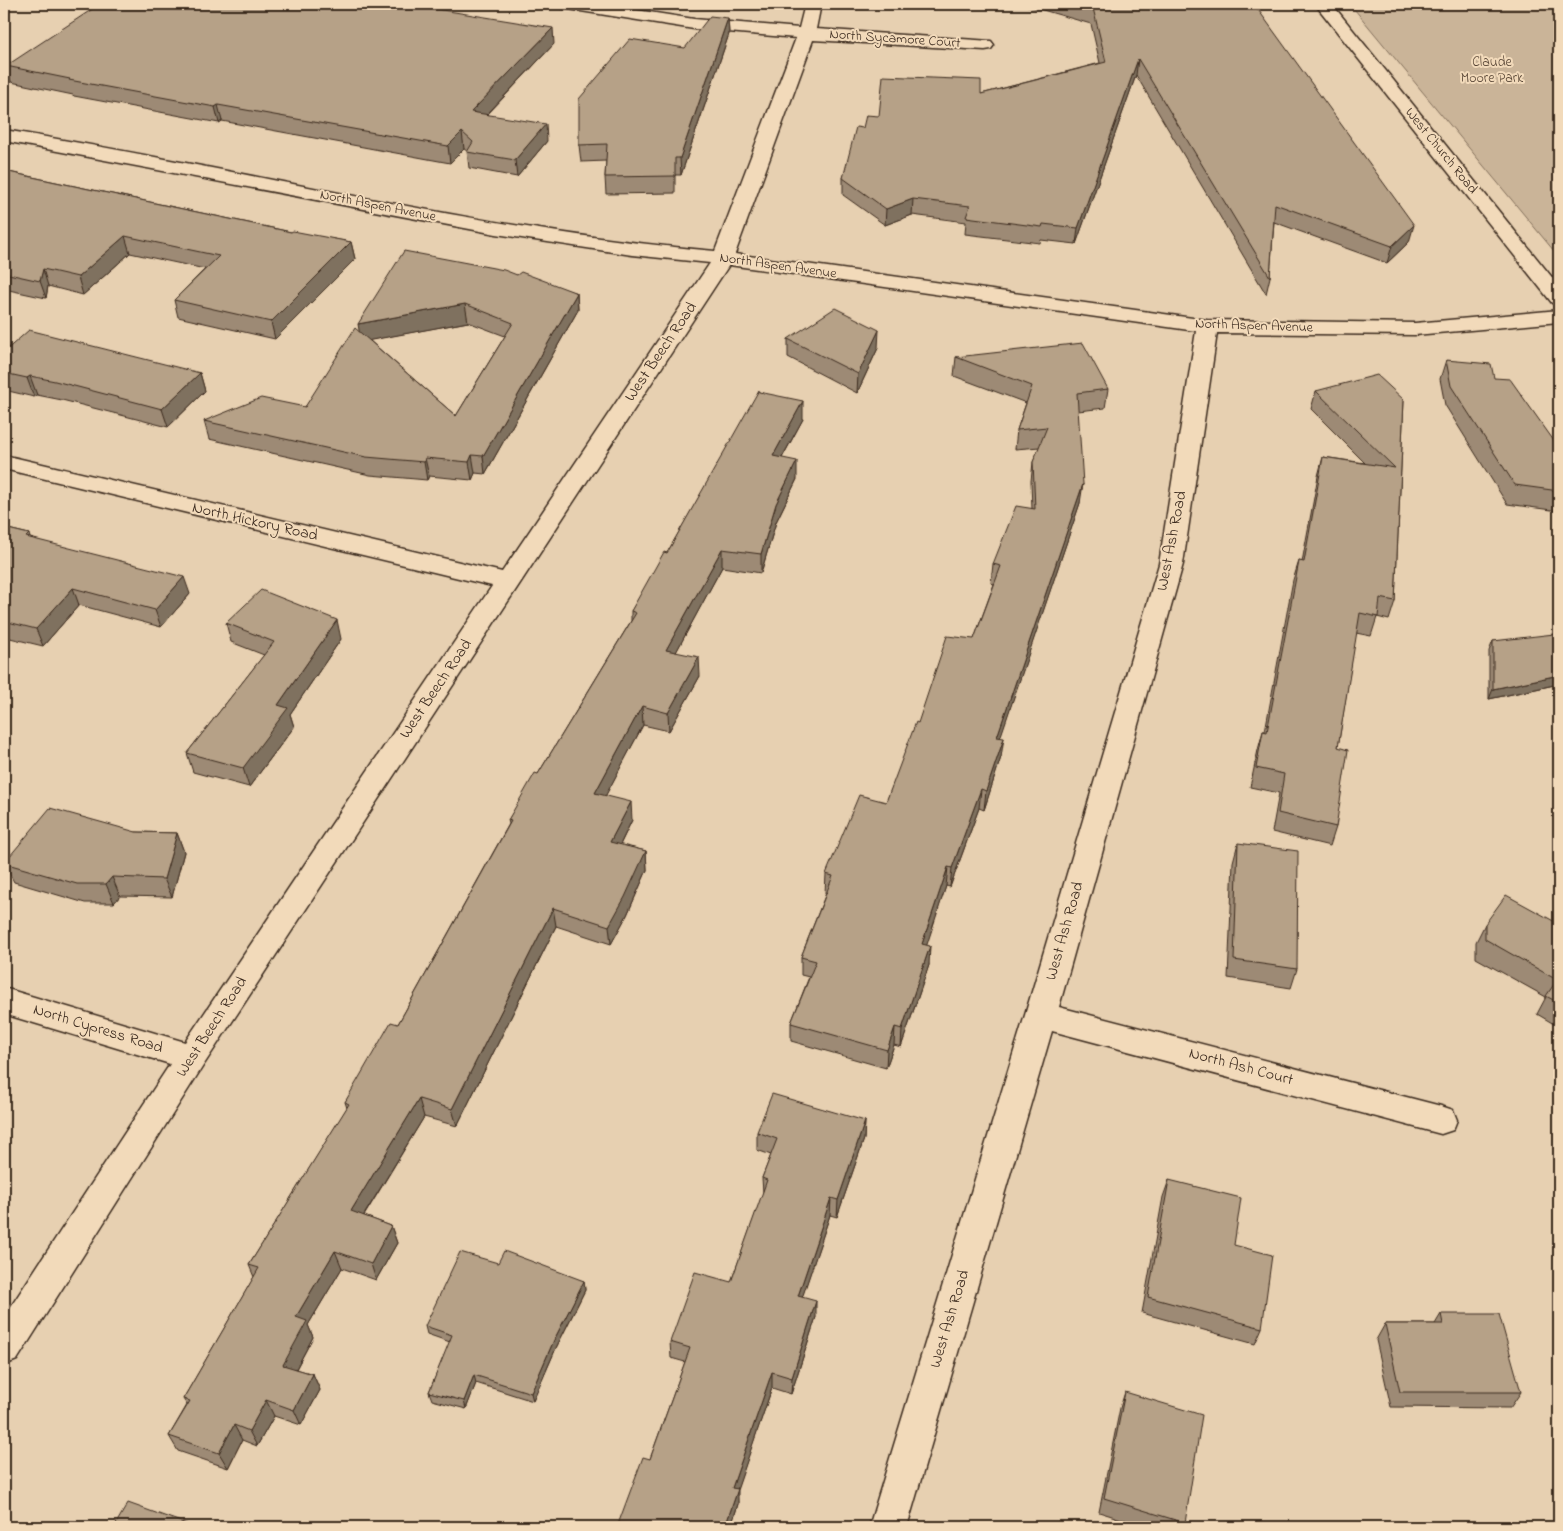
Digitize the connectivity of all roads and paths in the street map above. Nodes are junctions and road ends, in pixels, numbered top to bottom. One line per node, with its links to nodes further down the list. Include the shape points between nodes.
1 (568, 4): 4 (street, North Sycamore Court, via 694,24)
2 (813, 4): 4 (street, West Beech Road)
3 (1323, 4): 8 (street, West Church Road)
4 (806, 34): 5 (street, North Sycamore Court); 7 (street, West Beech Road)
5 (985, 45)
6 (4, 135): 7 (street, North Aspen Avenue, via 496,229 598,246)
7 (723, 258): 10 (street, North Aspen Avenue); 12 (street, West Beech Road)
8 (1559, 299)
9 (1559, 316): 10 (street, North Aspen Avenue, via 1415,329)
10 (1207, 326): 14 (street, West Ash Road, via 1171,564)
11 (4, 462): 12 (street, North Hickory Road)
12 (507, 581): 15 (street, West Beech Road)
13 (4, 1001): 15 (street, North Cypress Road)
14 (1041, 1015): 16 (street, North Ash Court); 18 (street, West Ash Road)
15 (192, 1057): 17 (street, West Beech Road)
16 (1441, 1120)
17 (4, 1348)
18 (888, 1527)

